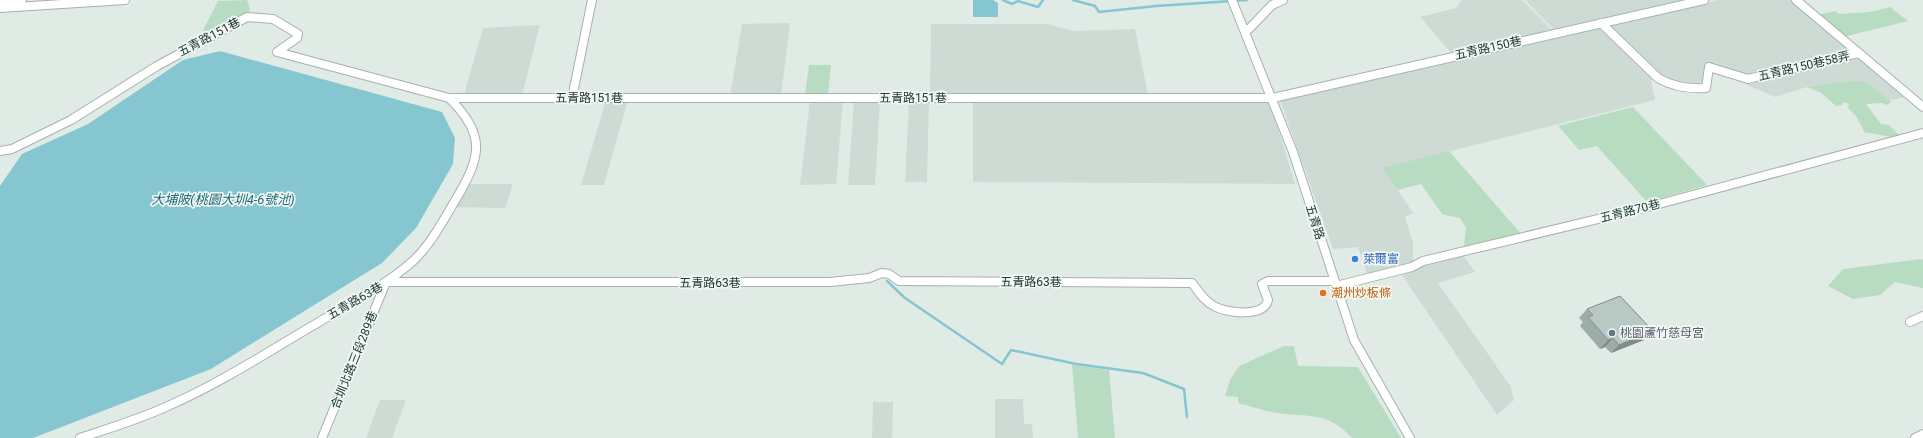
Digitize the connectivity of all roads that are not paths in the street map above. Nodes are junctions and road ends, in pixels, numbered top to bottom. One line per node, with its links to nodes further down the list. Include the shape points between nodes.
1 (22, 0): 8 (street)
2 (125, 0): 9 (street)
3 (592, 0): 14 (street)
4 (1232, 0): 11 (street, 五青路)
5 (1284, 0): 11 (street, via 1272,5 1249,29)
6 (1704, 0): 10 (street, 五青路150巷)
7 (1796, 0): 12 (street)
8 (0, 1)
9 (0, 8)
10 (1601, 23): 12 (street, 五青路150巷58弄, via 1658,78 1667,84 1697,89 1706,88 1710,67 1748,79); 15 (street, 五青路150巷)
11 (1244, 30): 15 (street, 五青路)
12 (1858, 53): 16 (street)
13 (449, 98): 14 (street, 五青路151巷); 18 (street, 五青路151巷, via 278,52 298,34 273,19 247,17 157,66 72,120 12,149); 19 (street, via 469,118 476,134 476,152 466,181 434,237 413,261)
14 (572, 98): 15 (street, 五青路151巷)
15 (1273, 98): 20 (street, 五青路)
16 (1923, 107)
17 (1923, 133): 20 (street, 五青路70巷, via 1642,209)
18 (0, 151)
19 (386, 282): 20 (street, 五青路63巷, via 830,282 869,278 882,273 889,274 899,281 1192,283 1202,297 1213,306 1243,313 1258,311 1267,305 1268,300 1262,284 1268,281); 24 (street, 五青路63巷, via 227,378 168,407); 25 (street, 合圳北路三段289巷)
20 (1336, 284): 26 (street, 五青路, via 1354,340)
21 (1923, 316): 22 (street)
22 (1910, 322)
23 (1923, 434): 27 (street)
24 (80, 438)
25 (322, 438)
26 (1410, 438)
27 (1915, 438)

